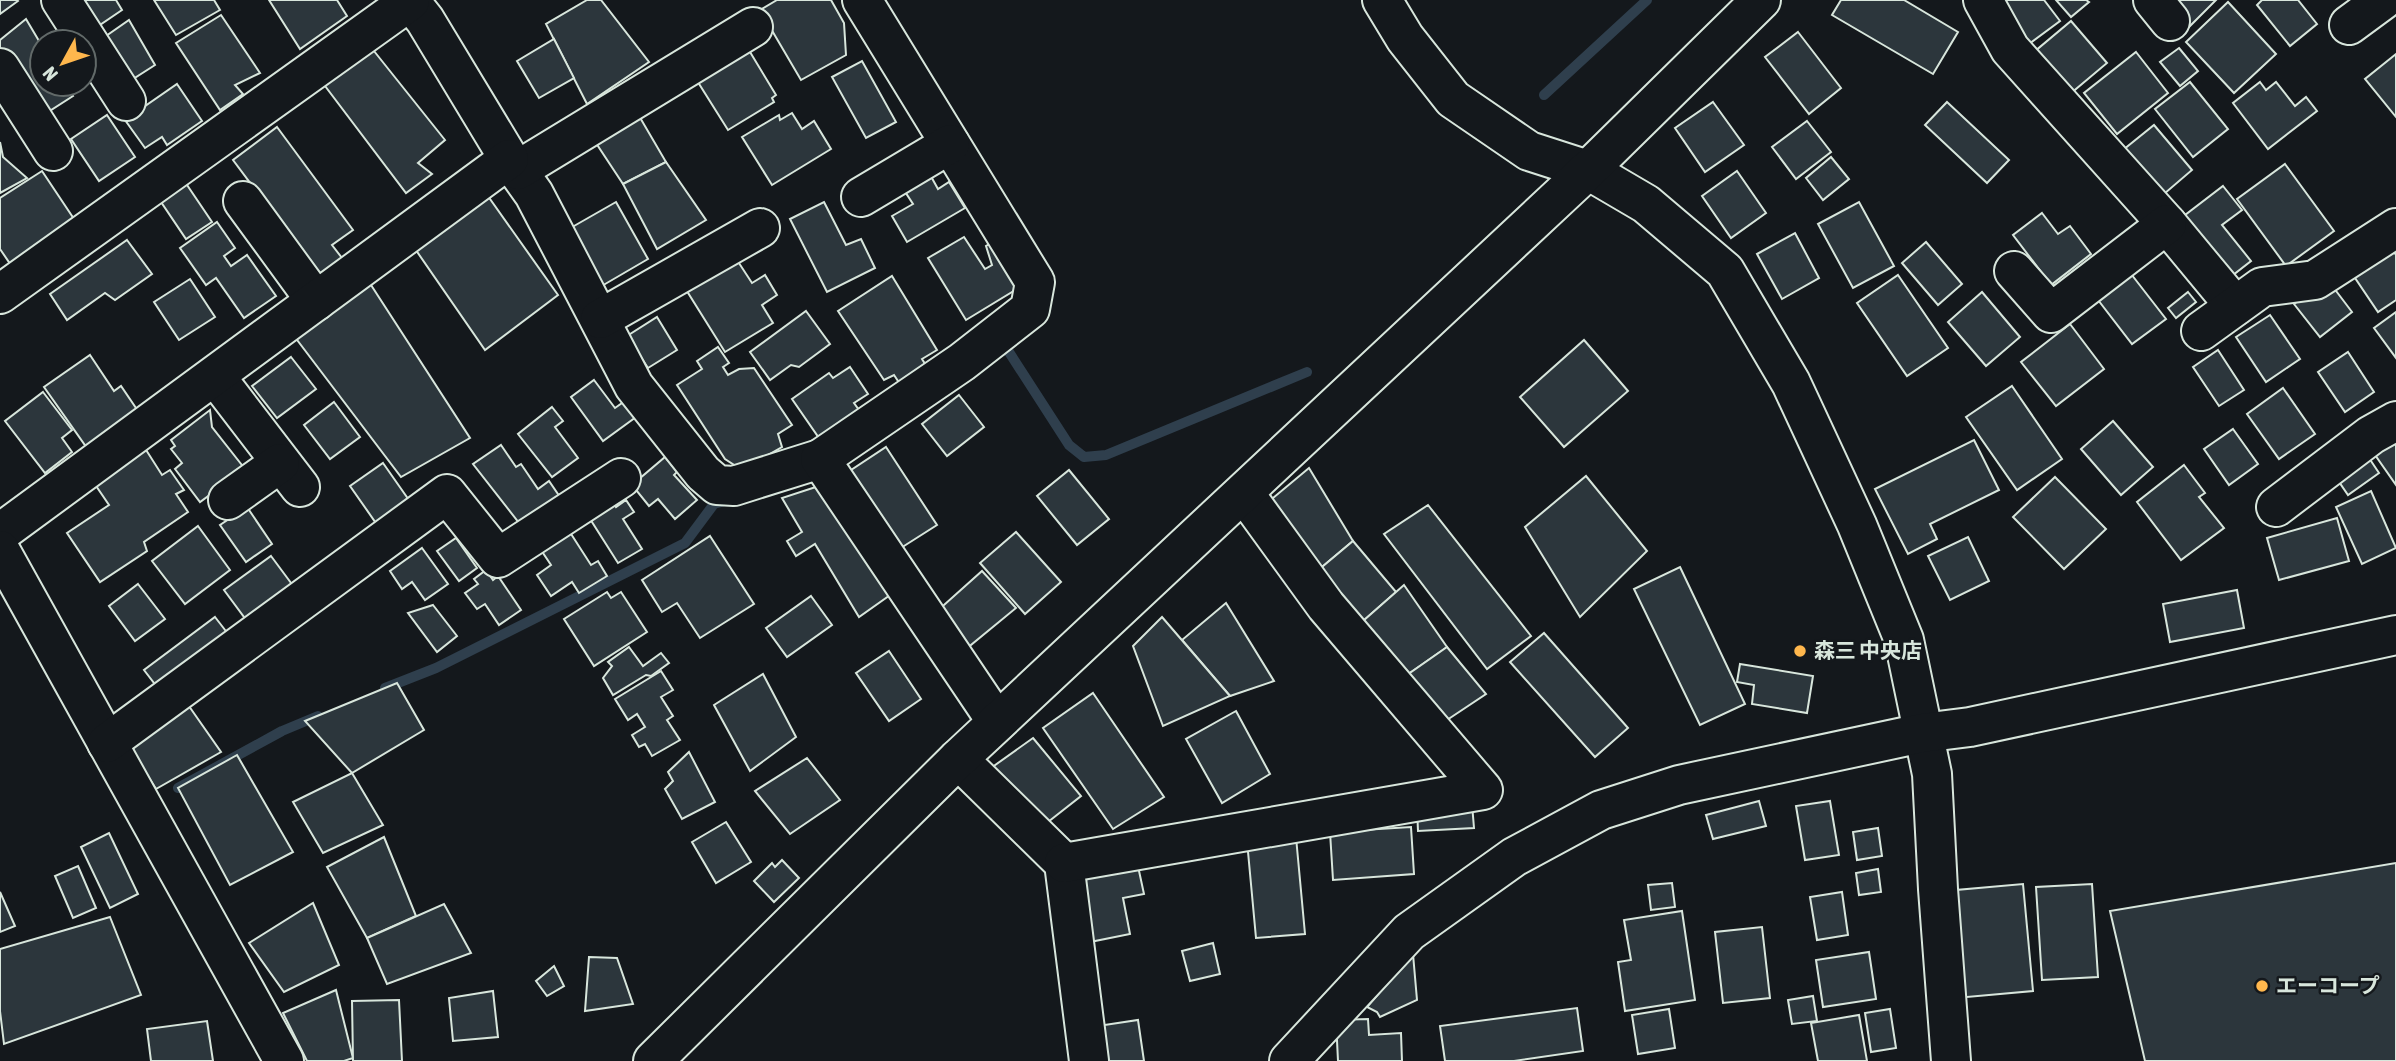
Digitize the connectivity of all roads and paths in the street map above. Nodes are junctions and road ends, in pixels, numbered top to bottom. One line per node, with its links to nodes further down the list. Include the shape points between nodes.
1 (61, 0): 11 (street)
2 (409, 0): 14 (street); 22 (street)
3 (862, 0): 12 (street)
4 (1382, 0): 15 (street, via 1453,99 1529,151)
5 (1761, 0): 15 (street)
6 (1983, 0): 18 (street, via 2010,49)
7 (2383, 0): 8 (street)
8 (2348, 25)
9 (752, 27): 14 (street)
10 (0, 68): 13 (street)
11 (126, 101)
12 (950, 144): 16 (street); 29 (street, via 1035,282 1030,309)
13 (53, 151)
14 (513, 165): 23 (street); 25 (street, via 534,194)
15 (1588, 170): 31 (street); 38 (street, via 1646,204 1725,271 1791,383 1857,525 1905,640)
16 (861, 197)
17 (243, 201): 23 (street)
18 (2167, 224): 21 (street, via 2051,313); 24 (street)
19 (760, 228): 25 (street)
20 (2396, 228): 24 (street, via 2315,280 2262,287)
21 (2014, 271)
22 (0, 294)
23 (316, 301): 27 (street)
24 (2235, 306): 26 (street)
25 (600, 319): 29 (street, via 634,386 717,485 734,486)
26 (2201, 331)
27 (215, 376): 32 (street, via 290,475); 34 (street)
28 (2396, 421): 33 (street)
29 (825, 466): 37 (street)
30 (621, 478): 39 (street, via 498,558 447,494)
31 (1244, 493): 37 (street); 41 (street, via 1326,606 1483,790)
32 (228, 500)
33 (2276, 507)
34 (0, 533)
35 (0, 550): 39 (street)
36 (2396, 635): 38 (street, via 1970,727)
37 (997, 722): 40 (street)
38 (1922, 733): 45 (street, via 1679,785 1601,810 1514,857 1409,932); 46 (street, via 1932,774)
39 (107, 743): 42 (street)
40 (958, 759): 41 (street); 43 (street)
41 (1064, 863): 44 (street)
42 (284, 1061)
43 (653, 1061)
44 (1089, 1061)
45 (1289, 1061)
46 (1951, 1061)

